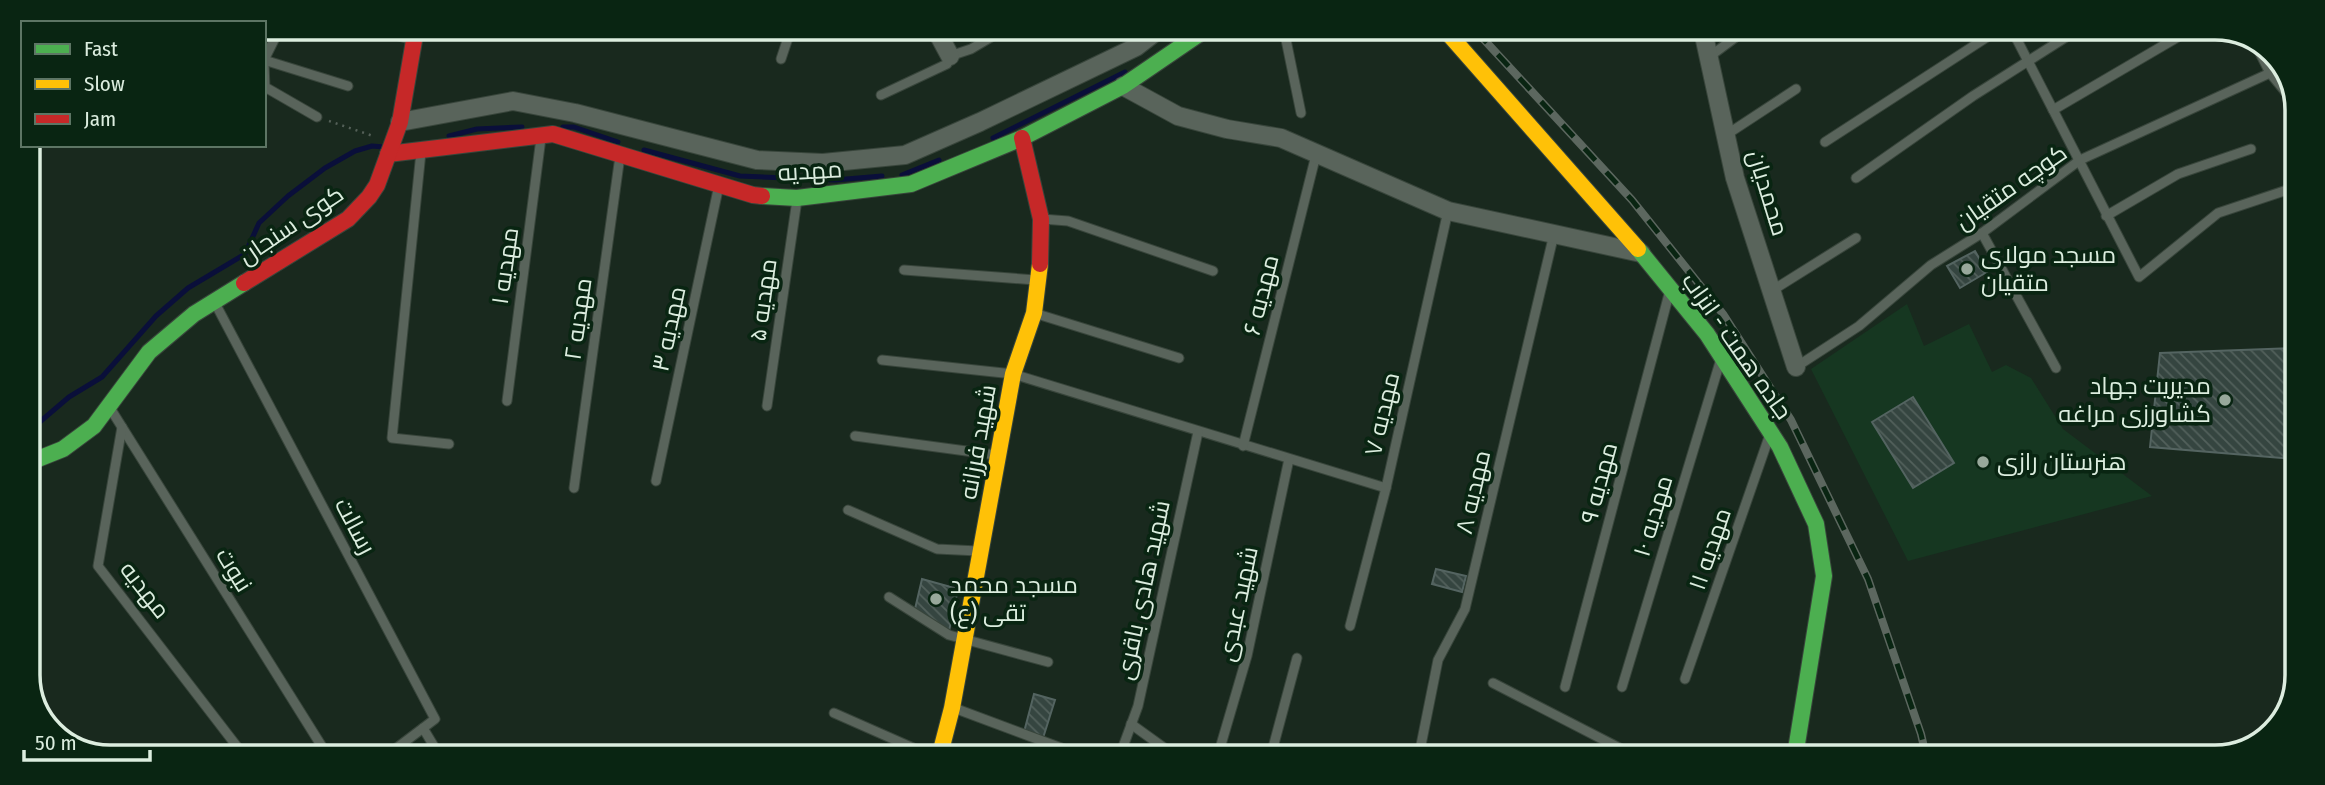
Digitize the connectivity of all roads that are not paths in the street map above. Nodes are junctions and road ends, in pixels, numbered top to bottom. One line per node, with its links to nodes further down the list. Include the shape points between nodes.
1 (274, 40): 17 (lane)
2 (414, 40): 34 (street, کوی سنجان)
3 (787, 40): 19 (lane)
4 (941, 40): 16 (street)
5 (986, 40): 16 (lane)
6 (1145, 40): 30 (street)
7 (1190, 40): 26 (street, مهدیه)
8 (1286, 40): 32 (lane)
9 (1454, 40): 55 (street, جاده همت - انزاب)
10 (1705, 40): 18 (street, محمدیان)
11 (1732, 40): 18 (lane)
12 (1984, 40): 38 (lane)
13 (2017, 40): 20 (lane)
14 (2061, 40): 20 (lane)
15 (2173, 40): 31 (lane)
16 (950, 56): 29 (lane, via 947,64)
17 (266, 57)
18 (1709, 57): 35 (street, محمدیان)
19 (781, 59)
20 (2028, 60): 31 (lane); 45 (lane)
21 (266, 62): 25 (lane)
22 (2265, 63): 23 (lane)
23 (2270, 72): 24 (lane); 44 (lane, کوچه متقیان)
24 (2278, 82)
25 (348, 86)
26 (1123, 86): 37 (street, مهدیه); 43 (street, via 1178,116 1281,138)
27 (266, 88): 33 (lane)
28 (1796, 89): 35 (lane)
29 (881, 95)
30 (1009, 108): 34 (street, via 905,155 823,163 757,160 513,101); 37 (street)
31 (2053, 110): 44 (lane)
32 (1301, 113)
33 (317, 117)
34 (400, 122): 39 (street, کوی سنجان)
35 (1726, 135): 60 (street, محمدیان, via 1735,178)
36 (542, 136): 41 (street, مهدیه); 42 (street, مهدیه, via 553,134); 69 (lane, مهدیه ۱)
37 (1022, 138): 48 (street, مهدیه, via 911,184); 51 (street, شهید فرزانه)
38 (1825, 142)
39 (390, 148): 41 (street, مهدیه); 61 (street, کوی سنجان, via 377,185 348,219)
40 (2251, 149): 50 (lane, via 2178,174)
41 (421, 150): 76 (lane, via 392,438)
42 (620, 154): 46 (street, مهدیه); 82 (lane, مهدیه ۲)
43 (1316, 155): 49 (street); 77 (lane, مهدیه ۶)
44 (2080, 160): 50 (lane); 53 (lane, کوچه متقیان)
45 (1856, 178)
46 (719, 184): 48 (street, مهدیه, via 753,195); 81 (lane, مهدیه ۳)
47 (2285, 191): 50 (lane, via 2218,213 2138,277)
48 (797, 198): 70 (lane, مهدیه ۵)
49 (1448, 211): 52 (street); 83 (lane, مهدیه ۷)
50 (2106, 216)
51 (1041, 219): 57 (lane, via 1068,222); 58 (street, شهید فرزانه)
52 (1554, 233): 55 (street); 110 (lane, مهدیه ۸, via 1465,609 1438,660)
53 (1982, 233): 66 (lane, کوچه متقیان, via 1931,265 1859,326); 67 (lane)
54 (1856, 238): 60 (lane)
55 (1641, 253): 59 (street, جاده همت - انزاب)
56 (904, 270): 58 (lane)
57 (1213, 271)
58 (1038, 280): 62 (street, شهید فرزانه)
59 (1670, 289): 63 (street, جاده همت - انزاب); 93 (lane, مهدیه ۹)
60 (1773, 290): 66 (street, محمدیان)
61 (214, 302): 71 (street, کوی سنجان, via 149,352); 98 (lane, رسالت, via 435,719)
62 (1034, 313): 64 (lane); 68 (street, شهید فرزانه)
63 (1721, 357): 74 (street, جاده همت - انزاب); 94 (lane, مهدیه ۱۰)
64 (1179, 358)
65 (883, 360): 68 (lane)
66 (1796, 367)
67 (2056, 368)
68 (1013, 374): 73 (lane); 78 (street, شهید فرزانه)
69 (507, 401)
70 (767, 406)
71 (109, 407): 72 (lane, نبوت); 79 (street, کوی سنجان, via 94,426 64,449)
72 (122, 428): 99 (lane, مهدیه, via 98,566); 100 (lane, نبوت)
73 (1198, 432): 77 (lane); 97 (lane, شهید هادی باقری)
74 (1770, 432): 91 (lane, مهدیه ۱۱); 112 (street, جاده همت - انزاب, via 1816,524 1824,576)
75 (855, 436): 78 (lane)
76 (449, 444)
77 (1243, 446): 80 (lane)
78 (1000, 456): 85 (street, شهید فرزانه)
79 (40, 458)
80 (1289, 459): 83 (lane); 108 (lane, شهید عبدی, via 1247,656)
81 (656, 481)
82 (574, 488)
83 (1385, 488): 87 (lane, مهدیه ۷)
84 (848, 510): 85 (lane, via 937,549)
85 (981, 551): 88 (street, شهید فرزانه)
86 (889, 597): 88 (lane, via 949,635)
87 (1350, 626)
88 (965, 639): 90 (lane); 95 (street, شهید فرزانه)
89 (1297, 657): 109 (lane)
90 (1048, 662)
91 (1685, 679)
92 (1493, 682): 111 (lane)
93 (1565, 687)
94 (1622, 687)
95 (952, 708): 104 (street, شهید فرزانه); 105 (lane)
96 (834, 713): 103 (lane)
97 (1131, 724): 106 (lane, شهید هادی باقری); 107 (lane)
98 (423, 728): 101 (lane); 102 (lane)
99 (236, 745)
100 (321, 745)
101 (401, 745)
102 (433, 745)
103 (906, 745)
104 (942, 745)
105 (1053, 745)
106 (1124, 745)
107 (1160, 745)
108 (1222, 745)
109 (1274, 745)
110 (1421, 745)
111 (1613, 745)
112 (1797, 745)

